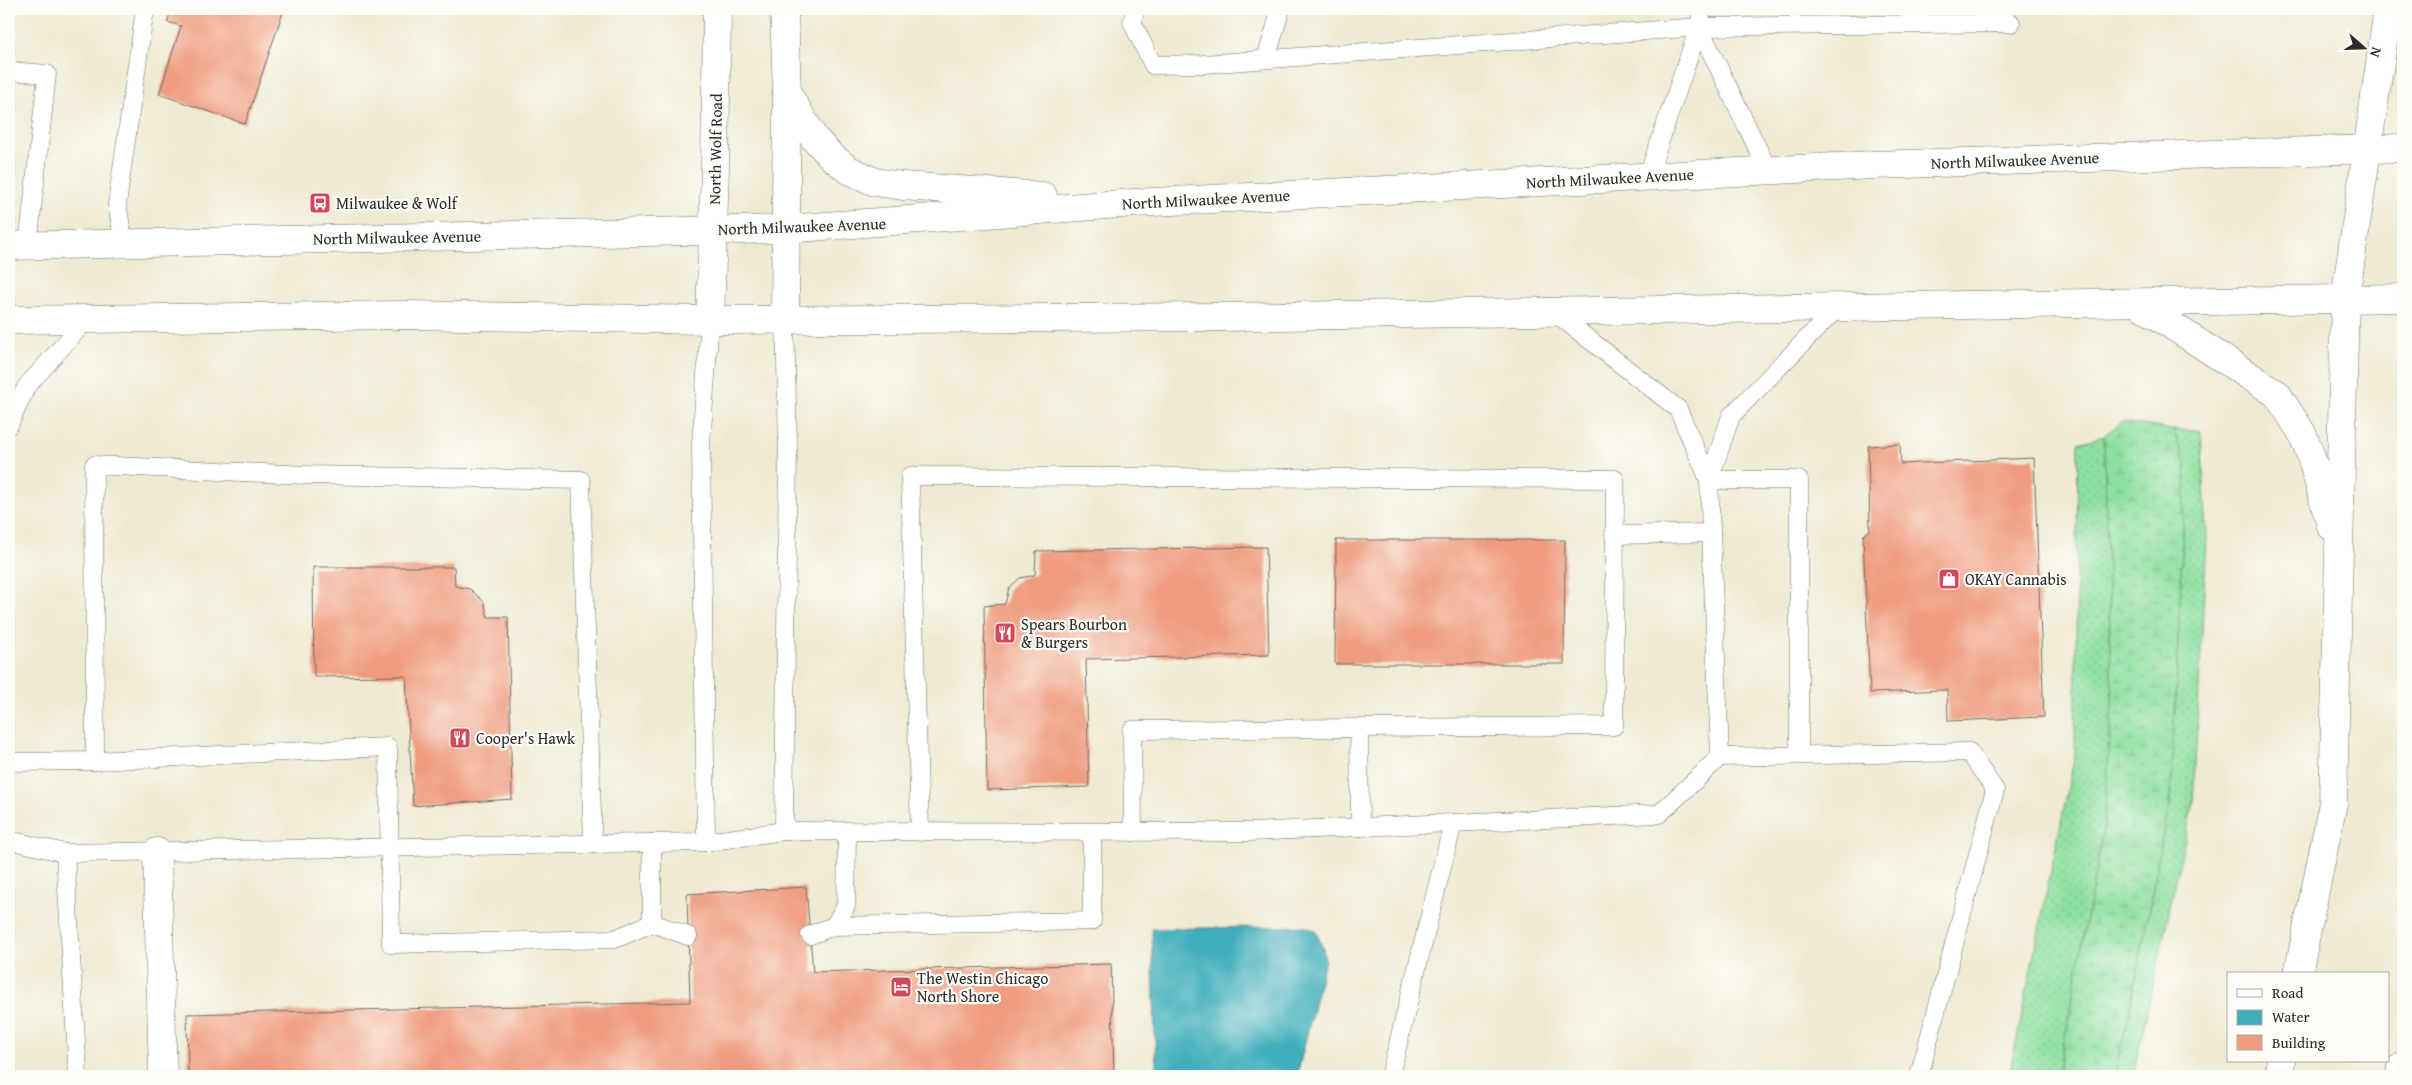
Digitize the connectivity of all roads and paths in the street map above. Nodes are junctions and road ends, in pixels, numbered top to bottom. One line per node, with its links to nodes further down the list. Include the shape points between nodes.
1 (145, 9): 20 (lane, via 117,204)
2 (717, 9): 18 (main road, North Wolf Road)
3 (784, 9): 12 (main road)
4 (1136, 9): 10 (lane, via 1132,22 1153,65)
5 (1281, 9): 10 (lane)
6 (1702, 9): 9 (lane)
7 (1983, 9): 9 (lane, via 2012,23)
8 (2388, 9): 13 (main road)
9 (1699, 27): 10 (lane); 15 (lane); 16 (lane)
10 (1266, 59)
11 (9, 71): 21 (lane, via 47,74)
12 (787, 92): 17 (main road, via 814,138 831,156 848,170 875,182); 19 (main road)
13 (2367, 148): 14 (main road, North Milwaukee Avenue); 15 (main road, North Milwaukee Avenue); 23 (main road)
14 (2403, 148)
15 (1768, 170): 16 (main road, North Milwaukee Avenue)
16 (1648, 176): 17 (main road, North Milwaukee Avenue)
17 (1134, 203): 19 (main road, North Milwaukee Avenue)
18 (713, 229): 19 (main road, North Milwaukee Avenue); 20 (main road, North Milwaukee Avenue); 29 (main road, North Wolf Road)
19 (786, 229): 30 (main road)
20 (124, 244): 21 (main road, North Milwaukee Avenue)
21 (18, 246)
22 (2403, 298): 23 (main road)
23 (2345, 299): 24 (main road); 35 (main road)
24 (2139, 304): 25 (main road); 35 (main road, via 2277,394 2306,441)
25 (1837, 308): 26 (main road); 32 (lane, via 1732,416)
26 (1554, 312): 30 (main road); 32 (lane, via 1678,409)
27 (86, 319): 28 (main road); 29 (main road, via 405,315); 31 (lane, via 26,387)
28 (9, 320)
29 (710, 320): 30 (main road); 49 (lane, via 701,444)
30 (785, 320): 43 (lane, via 788,456)
31 (9, 425)
32 (1709, 480): 33 (lane); 37 (lane, via 1799,480)
33 (1711, 533): 34 (lane); 38 (lane)
34 (1614, 535): 36 (lane, via 1614,726); 45 (lane, via 1615,479 910,476)
35 (2339, 554): 59 (main road, via 2333,803)
36 (1359, 728): 42 (lane); 47 (lane, via 1132,730)
37 (1798, 755): 38 (lane); 65 (lane, via 1969,752 1994,790)
38 (1720, 757): 41 (lane, via 1660,814)
39 (95, 761): 40 (lane); 51 (lane, via 94,464 307,475 581,480); 52 (lane, via 388,747)
40 (9, 762)
41 (1453, 823): 42 (lane); 64 (lane)
42 (1360, 827): 47 (lane, via 1249,832)
43 (784, 831): 44 (lane); 49 (lane)
44 (847, 832): 45 (lane); 56 (lane, via 846,906)
45 (920, 832): 46 (lane)
46 (1092, 832): 47 (lane); 56 (lane, via 1092,921)
47 (1133, 832)
48 (9, 840): 54 (lane)
49 (706, 842): 50 (lane)
50 (652, 843): 51 (lane); 55 (lane)
51 (593, 844): 52 (lane)
52 (389, 848): 53 (lane); 55 (lane, via 391,944 615,939)
53 (157, 852): 54 (lane); 63 (main road)
54 (65, 854): 62 (lane)
55 (652, 924): 58 (lane)
56 (834, 926): 57 (lane)
57 (810, 934)
58 (688, 936)
59 (2298, 972)
60 (2281, 1062): 66 (main road)
61 (2403, 1066): 67 (main road)
62 (78, 1076)
63 (164, 1076)
64 (1390, 1076)
65 (1919, 1076)
66 (2278, 1076)
67 (2399, 1076)

